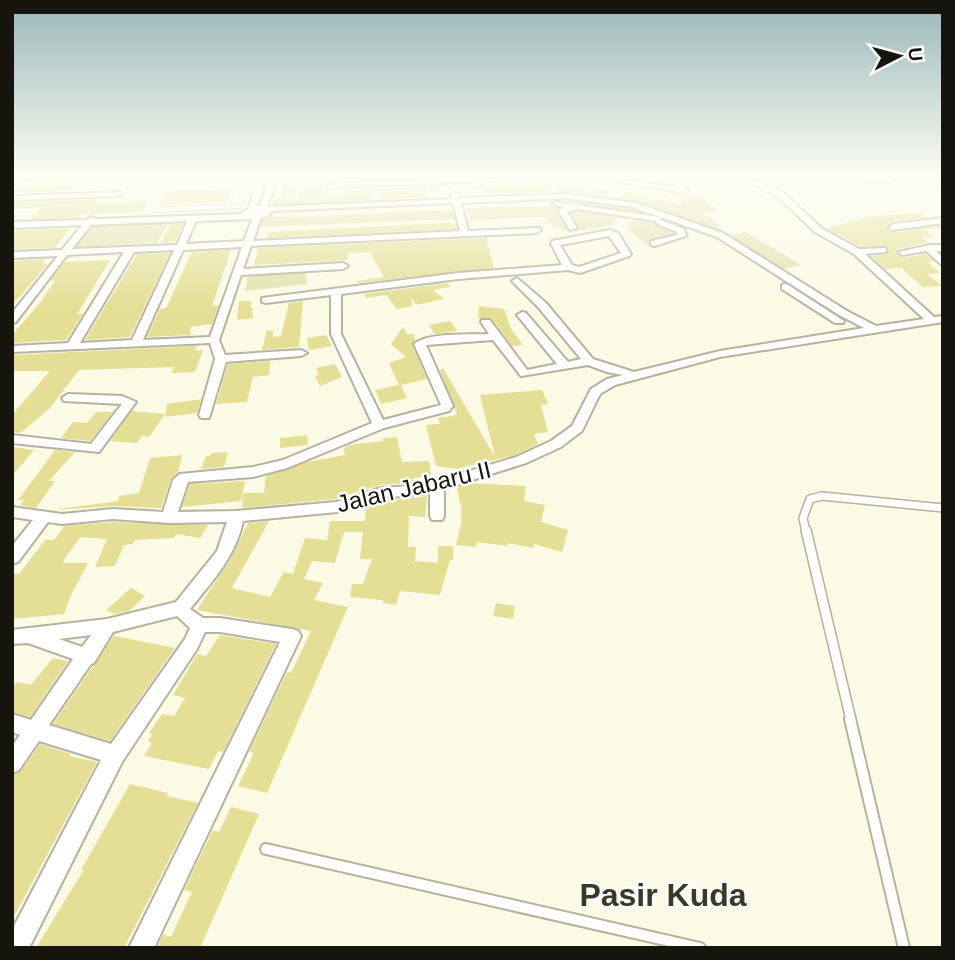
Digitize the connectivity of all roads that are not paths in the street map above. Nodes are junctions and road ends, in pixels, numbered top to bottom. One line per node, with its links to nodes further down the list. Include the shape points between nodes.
1 (55, 221): 12 (street)
2 (90, 221): 26 (street)
3 (192, 221): 19 (street)
4 (254, 221): 18 (street)
5 (462, 221): 16 (street)
6 (569, 221): 14 (street)
7 (653, 221): 17 (street, via 681,231 682,236)
8 (668, 221): 41 (street, via 720,243)
9 (673, 221): 40 (street, via 720,235)
10 (808, 221): 24 (street)
11 (921, 221): 13 (street)
12 (12, 223)
13 (893, 227)
14 (573, 228)
15 (537, 230): 16 (street)
16 (465, 234): 18 (street)
17 (653, 243)
18 (246, 244): 19 (street); 32 (street)
19 (182, 247): 21 (street); 44 (street)
20 (943, 248): 23 (street)
21 (131, 249): 26 (street); 45 (street)
22 (883, 250): 24 (street)
23 (931, 251): 25 (street); 28 (street); 29 (street)
24 (857, 252): 37 (street)
25 (902, 252)
26 (64, 253): 27 (street); 38 (street)
27 (12, 255)
28 (913, 257)
29 (943, 263)
30 (343, 266): 32 (street)
31 (568, 267): 31 (street, via 555,243 592,251 580,270); 34 (street)
32 (237, 272): 43 (street)
33 (517, 281): 49 (street)
34 (336, 293): 35 (street); 54 (street, via 336,334)
35 (266, 300)
36 (522, 315): 50 (street)
37 (937, 319): 40 (street, Jalan Jabaru II)
38 (12, 320)
39 (486, 322): 50 (street, via 525,374)
40 (873, 329): 41 (street, Jalan Jabaru II)
41 (859, 332): 51 (street, Jalan Jabaru II, via 720,354)
42 (491, 337): 54 (street, via 420,344 447,406)
43 (214, 340): 44 (street); 48 (street)
44 (136, 343): 45 (street)
45 (72, 346): 46 (street)
46 (12, 349)
47 (301, 353): 48 (street)
48 (220, 359): 53 (street)
49 (589, 361): 50 (street); 51 (street)
50 (565, 366)
51 (637, 373): 56 (street, Jalan Jabaru II, via 595,392 577,428 556,444)
52 (68, 398): 55 (street, via 130,402 94,449)
53 (205, 415)
54 (379, 425): 62 (street, via 253,472 186,477 180,480)
55 (12, 439)
56 (437, 487): 59 (street, Jalan Jabaru II, via 380,493 337,507); 60 (street)
57 (943, 508): 77 (lane, via 822,496 810,499 803,519)
58 (12, 512): 61 (street, Jalan Jabaru II)
59 (236, 516): 62 (street, Jalan Jabaru II); 64 (street, via 234,534 222,557)
60 (438, 516)
61 (43, 518): 62 (street, Jalan Jabaru II, via 113,514); 63 (street)
62 (169, 518)
63 (12, 558)
64 (181, 608): 65 (street); 66 (street)
65 (200, 625): 71 (street); 75 (street, via 292,636)
66 (107, 626): 67 (street); 68 (street)
67 (20, 636): 68 (street)
68 (88, 657): 70 (street)
69 (12, 723): 70 (street)
70 (36, 730): 71 (street); 72 (street)
71 (115, 755): 74 (street)
72 (12, 763)
73 (266, 849): 76 (lane)
74 (16, 948)
75 (141, 948)
76 (700, 948)
77 (904, 948)

